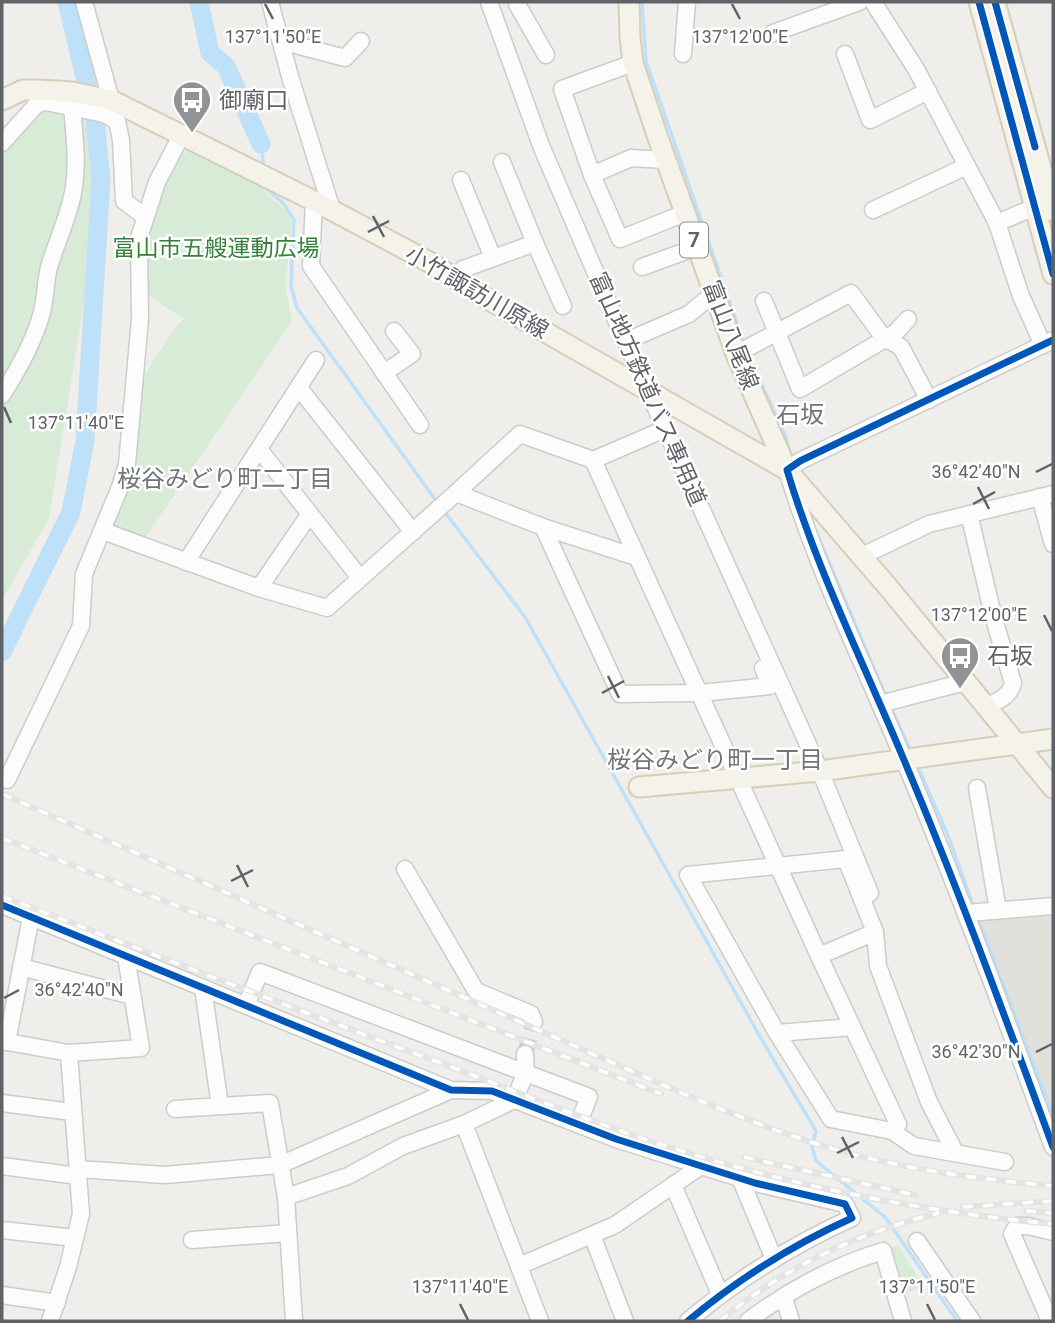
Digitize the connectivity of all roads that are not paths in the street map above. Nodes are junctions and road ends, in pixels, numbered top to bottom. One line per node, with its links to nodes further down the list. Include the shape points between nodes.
1 (84, 2): 20 (street)
2 (270, 2): 12 (street)
3 (489, 2): 48 (street, 富山地方鉄道バス専用道, via 542,148)
4 (629, 2): 17 (main road, 富山八尾線 / 7)
5 (687, 2): 14 (street)
6 (859, 2): 11 (street)
7 (873, 2): 18 (street)
8 (979, 2): 29 (main road)
9 (995, 2): 29 (main road)
10 (516, 4): 16 (street)
11 (774, 33)
12 (281, 41): 13 (street, via 345,58); 30 (street)
13 (360, 41)
14 (683, 54)
15 (845, 54): 18 (street, via 870,120)
16 (546, 55)
17 (633, 63): 24 (main road, 富山八尾線 / 7); 27 (street, via 562,89)
18 (928, 91): 26 (street)
19 (72, 99): 20 (main road, 小竹諏訪川原線); 21 (main road, 小竹諏訪川原線, via 23,90); 23 (street, via 37,104); 33 (street, via 117,121 124,201); 55 (street, via 74,185 65,224 49,266 37,329)
20 (107, 99): 22 (main road, 小竹諏訪川原線)
21 (2, 100)
22 (181, 136): 30 (main road, 小竹諏訪川原線); 33 (street)
23 (2, 143)
24 (666, 160): 27 (street, via 631,158); 32 (main road, 富山八尾線 / 7)
25 (502, 162): 35 (street)
26 (967, 166): 31 (street); 34 (street)
27 (592, 175): 32 (street, via 620,239)
28 (461, 180): 37 (street)
29 (1048, 204): 34 (street); 39 (main road)
30 (323, 206): 40 (main road, 小竹諏訪川原線); 52 (street, via 311,266)
31 (873, 210)
32 (685, 213): 36 (main road, 富山八尾線 / 7)
33 (144, 216): 67 (street, via 127,464)
34 (997, 223): 49 (street, via 1021,296)
35 (535, 243): 37 (street); 43 (street)
36 (697, 247): 38 (street); 41 (main road, 富山八尾線 / 7)
37 (494, 258): 40 (street, via 463,269)
38 (642, 267)
39 (1053, 274)
40 (456, 279): 53 (main road, 小竹諏訪川原線)
41 (715, 296): 48 (street, via 688,314); 50 (main road, 富山八尾線 / 7)
42 (764, 301): 46 (street)
43 (563, 306)
44 (908, 319): 47 (street)
45 (394, 331): 52 (street, via 412,354)
46 (776, 333): 47 (street, via 851,293); 47 (street, via 800,389); 50 (street)
47 (884, 338): 56 (street, via 901,347)
48 (626, 341): 53 (street, 富山地方鉄道バス専用道)
49 (1048, 343): 56 (street)
50 (736, 354): 61 (main road, 富山八尾線 / 7)
51 (316, 360): 54 (street)
52 (384, 373): 57 (street)
53 (642, 387): 58 (street); 61 (main road, 小竹諏訪川原線); 82 (street, 富山地方鉄道バス専用道)
54 (299, 388): 59 (street); 68 (street)
55 (2, 395)
56 (929, 400): 61 (street)
57 (420, 425)
58 (658, 432): 60 (street); 76 (street, via 770,686)
59 (259, 449): 65 (street); 72 (street)
60 (593, 460): 62 (street, via 520,434); 70 (street)
61 (787, 470): 71 (main road, 富山八尾線 / 7); 77 (street, via 797,505)
62 (456, 493): 66 (street); 68 (street)
63 (1047, 496): 64 (street); 69 (street)
64 (969, 514): 71 (street, via 929,524); 78 (street, via 1013,683 1006,696)
65 (309, 515): 73 (street); 74 (street)
66 (542, 527): 70 (street); 76 (street, via 620,694)
67 (103, 531): 72 (street); 84 (street, via 84,574 81,626)
68 (413, 532): 73 (street)
69 (1053, 544)
70 (636, 557): 76 (street)
71 (860, 557): 75 (main road, 富山八尾線 / 7)
72 (186, 562): 74 (street)
73 (360, 578): 74 (street, via 327,608)
74 (259, 588)
75 (965, 682): 77 (street); 78 (main road, 富山八尾線 / 7)
76 (700, 693): 83 (street)
77 (880, 704): 81 (street)
78 (986, 707): 80 (main road, 富山八尾線 / 7)
79 (1053, 739): 80 (main road)
80 (1017, 744): 81 (main road); 85 (main road, 富山八尾線 / 7)
81 (904, 760): 82 (main road); 94 (street)
82 (820, 771): 83 (main road); 90 (street, 富山地方鉄道バス専用道)
83 (738, 779): 86 (main road); 88 (street)
84 (7, 780)
85 (1051, 784)
86 (639, 788)
87 (977, 788): 93 (street)
88 (778, 868): 96 (street, via 846,859); 98 (street); 105 (street, via 688,875)
89 (405, 869): 103 (street, via 476,991 531,1014)
90 (870, 893)
91 (2, 905): 95 (street)
92 (1053, 905): 93 (street)
93 (998, 911): 94 (street)
94 (967, 913): 119 (street)
95 (31, 917): 97 (street); 99 (street)
96 (875, 932): 98 (street); 120 (street, via 878,966 929,1102)
97 (126, 956): 100 (street); 101 (street)
98 (818, 956): 104 (street)
99 (21, 967): 101 (street); 106 (street)
100 (203, 988): 102 (street); 113 (street)
101 (132, 996): 107 (street, via 141,1048)
102 (246, 1005): 109 (street, via 260,972); 110 (street)
103 (534, 1022)
104 (852, 1027): 105 (street); 118 (street, via 898,1124)
105 (777, 1033): 118 (street, via 831,1119)
106 (4, 1041): 107 (street)
107 (69, 1053): 115 (street)
108 (525, 1054): 109 (street)
109 (526, 1073): 111 (street); 117 (street, via 589,1097)
110 (451, 1090): 111 (street, via 492,1091); 122 (street)
111 (514, 1100): 116 (street); 117 (street)
112 (2, 1103): 115 (street)
113 (220, 1106): 114 (street); 122 (street, via 270,1103)
114 (174, 1110)
115 (72, 1112): 125 (street)
116 (464, 1124): 128 (street, via 403,1146 348,1176); 137 (street)
117 (578, 1124): 124 (street)
118 (892, 1131): 120 (street, via 914,1146)
119 (1053, 1147)
120 (955, 1152): 121 (street)
121 (1005, 1162)
122 (281, 1165): 125 (street, via 164,1175); 128 (street)
123 (2, 1166): 125 (street)
124 (701, 1166): 126 (street); 127 (street)
125 (78, 1172): 133 (street, via 81,1214)
126 (740, 1178): 136 (street); 136 (street, via 845,1204 852,1218)
127 (673, 1185): 132 (street, via 615,1225); 138 (street)
128 (286, 1197): 131 (street)
129 (2, 1230): 133 (street)
130 (1053, 1232): 151 (street, via 1017,1226 1012,1234)
131 (288, 1233): 134 (street); 143 (street)
132 (592, 1235): 137 (street); 145 (street)
133 (75, 1238): 141 (street)
134 (192, 1240)
135 (917, 1241): 150 (street)
136 (774, 1259): 138 (street)
137 (519, 1266): 144 (street)
138 (720, 1294): 146 (street)
139 (2, 1295): 141 (street)
140 (784, 1298): 147 (street); 148 (street); 149 (street, via 824,1275 883,1251)
141 (57, 1303): 142 (street)
142 (50, 1321)
143 (294, 1321)
144 (540, 1321)
145 (625, 1321)
146 (688, 1321)
147 (748, 1321)
148 (791, 1321)
149 (903, 1321)
150 (972, 1321)
151 (1050, 1321)

